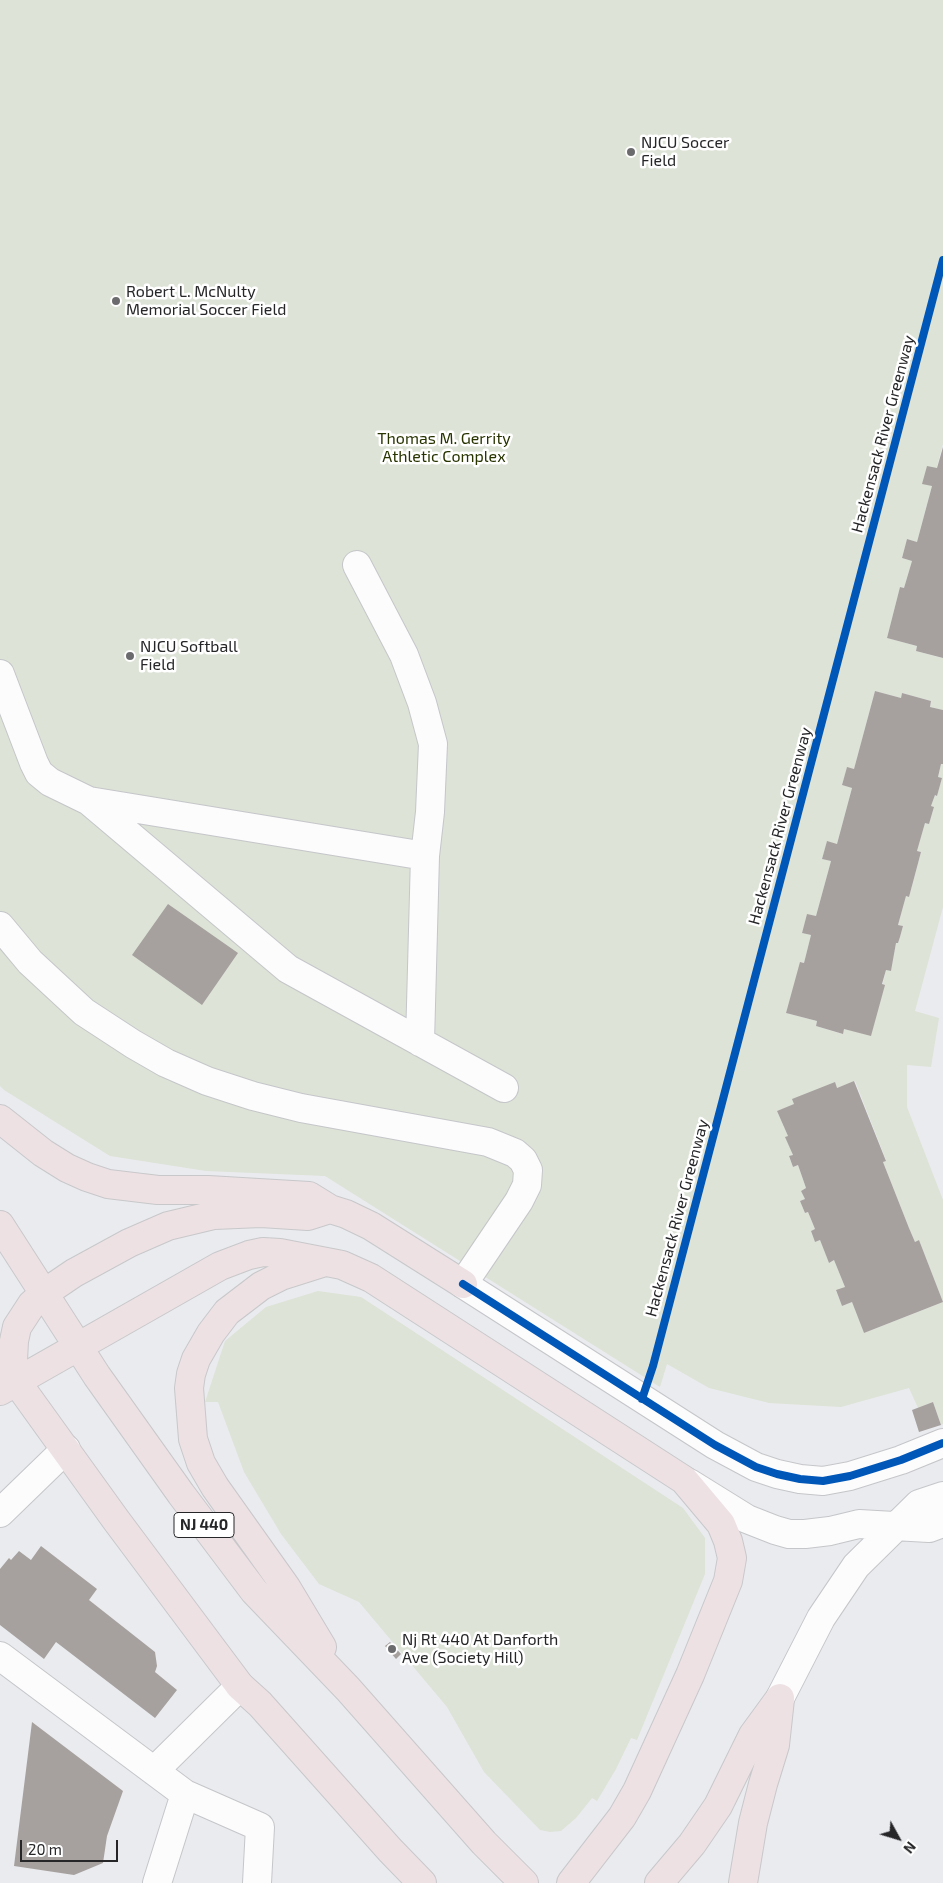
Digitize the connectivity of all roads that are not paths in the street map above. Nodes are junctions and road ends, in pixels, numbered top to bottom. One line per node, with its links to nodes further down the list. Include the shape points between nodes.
1 (357, 565): 4 (street, via 404,655 433,744)
2 (0, 674): 3 (street, via 39,773)
3 (89, 801): 4 (street); 6 (street, via 288,970)
4 (425, 856): 6 (street)
5 (0, 926): 12 (street, via 30,962 84,1012 133,1044 182,1070 253,1096 301,1108 488,1142 515,1153 528,1170 527,1185)
6 (420, 1042): 7 (street)
7 (504, 1088)
8 (0, 1120): 9 (highway, via 67,1168 108,1184 158,1190 309,1196)
9 (330, 1209): 12 (highway, via 371,1226); 13 (highway, via 308,1216 261,1213 214,1216 168,1226 74,1273)
10 (0, 1225): 13 (highway, NJ 440)
11 (325, 1262): 14 (highway, via 280,1253 263,1252 249,1256 220,1266); 19 (highway, via 342,1265 371,1278); 26 (highway, via 261,1286 227,1312 196,1359 191,1374 190,1400 193,1439 201,1463 286,1587)
12 (463, 1284): 17 (street, via 715,1445 777,1474 823,1481 850,1476)
13 (43, 1294): 14 (highway, NJ 440); 16 (highway, via 17,1327)
14 (78, 1347): 16 (highway); 26 (highway, NJ 440, via 254,1591)
15 (0, 1355): 16 (highway)
16 (8, 1386): 18 (highway)
17 (943, 1443)
18 (66, 1449): 21 (street); 25 (highway)
19 (684, 1480): 23 (street, via 747,1519 789,1534 830,1532 860,1524); 34 (highway, via 721,1524 732,1558 728,1581 637,1791 622,1817)
20 (943, 1496): 23 (street, via 919,1504)
21 (0, 1513)
22 (943, 1523): 23 (street, via 929,1528)
23 (897, 1526): 27 (street, via 856,1566 838,1590)
24 (0, 1656): 28 (street)
25 (240, 1686): 28 (street); 32 (highway)
26 (348, 1689): 33 (highway, NJ 440)
27 (780, 1698): 35 (highway, via 753,1736 718,1806); 36 (highway, via 775,1745 753,1823)
28 (154, 1771): 29 (street)
29 (185, 1794): 30 (street); 31 (street, via 260,1827)
30 (157, 1883)
31 (257, 1883)
32 (422, 1883)
33 (524, 1883)
34 (571, 1883)
35 (659, 1883)
36 (743, 1883)

